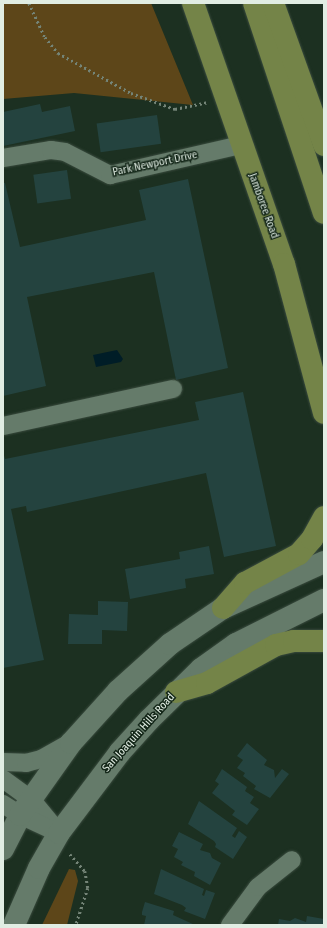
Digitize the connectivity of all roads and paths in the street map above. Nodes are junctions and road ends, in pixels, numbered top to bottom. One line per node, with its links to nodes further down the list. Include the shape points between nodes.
1 (29, 3): 5 (path, via 45,37 58,52 131,93 175,109)
2 (193, 3): 5 (main road, Jamboree Road)
3 (254, 3): 9 (main road)
4 (273, 3): 7 (main road)
5 (225, 98): 6 (main road, Jamboree Road)
6 (241, 145): 8 (street, Park Newport Drive, via 110,175 65,152 51,150); 11 (main road, Jamboree Road, via 284,264)
7 (324, 146)
8 (3, 158)
9 (324, 213)
10 (173, 389): 12 (street)
11 (324, 413)
12 (3, 426)
13 (324, 517): 16 (main road, via 312,539 299,554 244,583)
14 (324, 562): 16 (street)
15 (324, 600): 18 (street, San Joaquin Hills Road, via 236,644 201,669)
16 (223, 608): 19 (street, via 170,644 118,691)
17 (324, 641): 18 (main road, via 294,641 276,645 207,683)
18 (176, 692): 23 (street, San Joaquin Hills Road, via 120,752)
19 (71, 743): 20 (street, via 40,759 20,763); 22 (street)
20 (3, 762)
21 (3, 779): 22 (street)
22 (18, 806): 23 (street); 24 (street)
23 (58, 833): 26 (street, San Joaquin Hills Road, via 39,868); 27 (path, via 70,854 85,871 88,888)
24 (3, 849)
25 (292, 860): 28 (street, via 258,887)
26 (14, 925)
27 (76, 925)
28 (230, 925)

